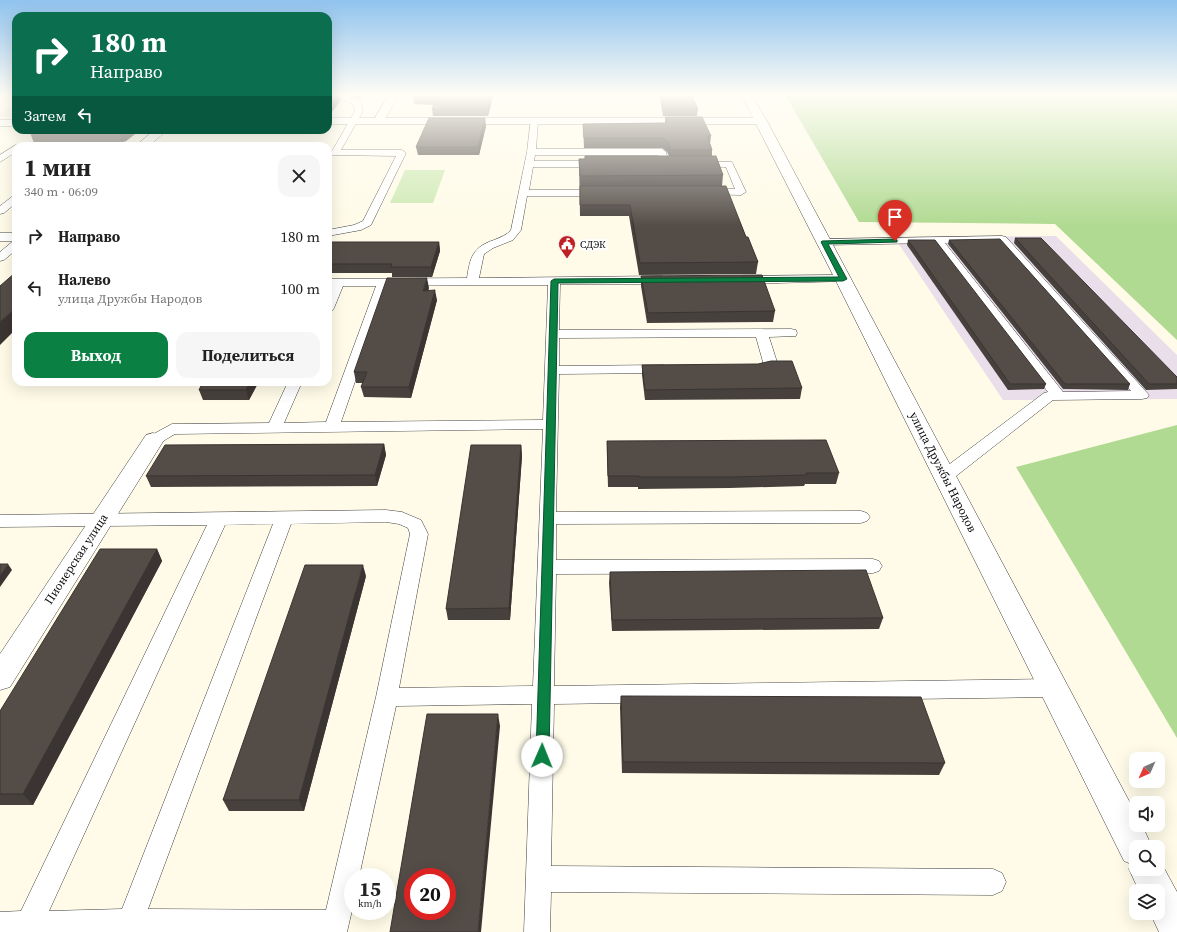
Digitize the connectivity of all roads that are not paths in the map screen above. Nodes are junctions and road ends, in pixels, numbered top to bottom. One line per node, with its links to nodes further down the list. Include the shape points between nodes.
1 (343, 139): 18 (lane, via 333,156 402,153 367,223 357,228)
2 (532, 139): 7 (lane)
3 (771, 139): 21 (street, улица Дружбы Народов)
4 (0, 148): 5 (lane)
5 (12, 148)
6 (12, 151): 8 (lane)
7 (531, 152): 9 (lane); 11 (lane, via 662,152)
8 (0, 159)
9 (528, 164): 10 (lane); 15 (lane)
10 (608, 164)
11 (664, 164)
12 (686, 164): 13 (lane, via 729,164 741,192)
13 (694, 192)
14 (609, 193): 15 (lane)
15 (523, 194): 27 (lane, via 515,233 480,251)
16 (12, 201): 17 (lane)
17 (0, 210)
18 (332, 232)
19 (11, 239): 22 (lane)
20 (937, 240): 21 (lane); 37 (lane); 37 (lane, via 1002,239 1142,395)
21 (824, 242): 23 (street, улица Дружбы Народов)
22 (0, 258)
23 (843, 279): 25 (lane); 42 (street, улица Дружбы Народов)
24 (673, 280): 26 (lane)
25 (728, 280)
26 (554, 281): 27 (lane); 32 (lane)
27 (472, 282): 29 (lane)
28 (334, 283): 29 (lane)
29 (383, 283): 40 (lane)
30 (761, 333): 31 (lane); 32 (lane); 34 (lane, via 770,362 766,367)
31 (791, 333)
32 (553, 334): 35 (lane)
33 (677, 369): 35 (lane)
34 (740, 369)
35 (552, 370): 38 (lane)
36 (293, 386): 39 (lane)
37 (1059, 396): 42 (lane, via 1049,396)
38 (551, 424): 40 (lane); 45 (lane)
39 (275, 426): 40 (lane); 41 (lane, via 172,430)
40 (332, 426)
41 (153, 440): 47 (street, Пионерская улица)
42 (945, 476): 52 (street, улица Дружбы Народов)
43 (861, 517): 45 (lane)
44 (284, 518): 46 (lane); 54 (lane, via 386,516 402,518 415,524 419,534); 59 (lane)
45 (548, 518): 50 (lane)
46 (219, 519): 47 (lane); 61 (lane)
47 (101, 520): 48 (lane); 51 (street, Пионерская улица)
48 (0, 521)
49 (873, 566): 50 (lane)
50 (547, 567): 53 (lane)
51 (0, 678)
52 (1054, 688): 53 (lane); 55 (street, улица Дружбы Народов)
53 (544, 695): 54 (lane); 56 (lane)
54 (387, 697): 62 (lane)
55 (1131, 840)
56 (539, 879): 57 (lane); 64 (lane)
57 (993, 882)
58 (1165, 905): 63 (street)
59 (130, 922): 61 (lane); 62 (lane)
60 (0, 924): 61 (lane)
61 (29, 924)
62 (335, 927)
63 (1177, 929)
64 (537, 932)

